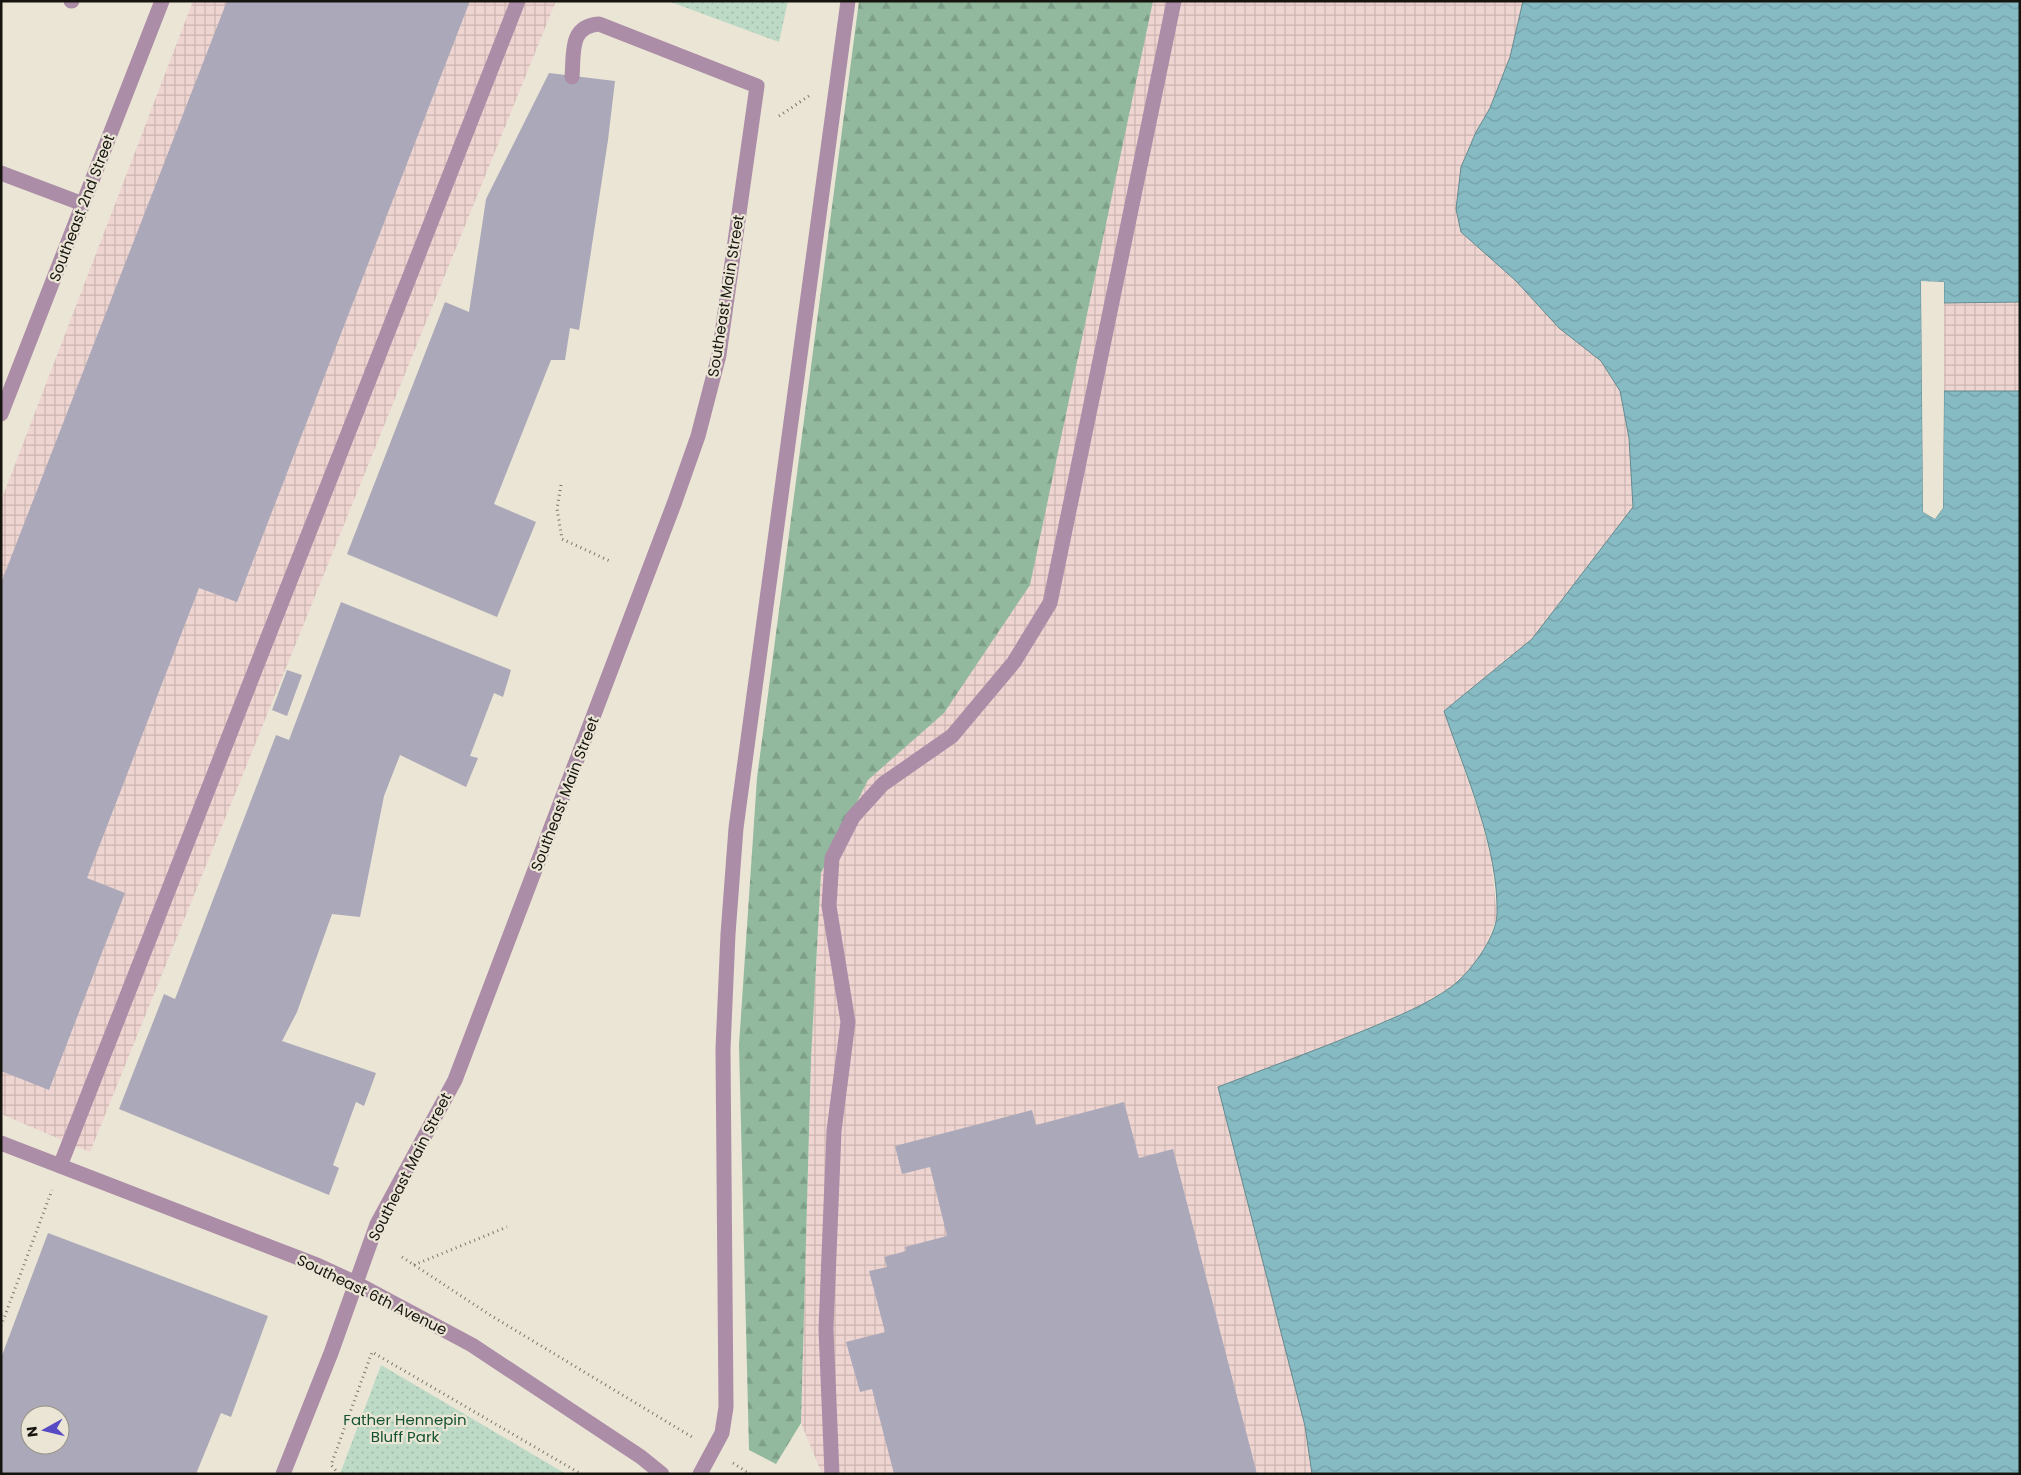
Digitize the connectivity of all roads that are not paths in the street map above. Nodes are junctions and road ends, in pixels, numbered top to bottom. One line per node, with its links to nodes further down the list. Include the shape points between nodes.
1 (162, 1): 7 (street, Southeast 2nd Street)
2 (518, 1): 10 (street)
3 (848, 1): 14 (street, via 736,828 723,1049 726,1407 722,1434)
4 (1174, 1): 15 (street, via 1050,603 1014,662 952,736 883,784 853,817 832,858 829,906 848,1022 834,1130 826,1329)
5 (572, 77): 11 (street, Southeast Main Street, via 579,31 588,25 599,24 757,86 719,355 698,436 674,504 455,1080 377,1224)
6 (1, 172): 7 (street)
7 (83, 204): 8 (street, Southeast 2nd Street)
8 (1, 414)
9 (1, 1142): 10 (street, Southeast 6th Avenue)
10 (60, 1166): 11 (street, Southeast 6th Avenue, via 317,1265)
11 (356, 1284): 12 (street, Southeast Main Street); 13 (street, Southeast 6th Avenue, via 472,1345)
12 (283, 1474)
13 (662, 1474)
14 (700, 1474)
15 (832, 1474)

